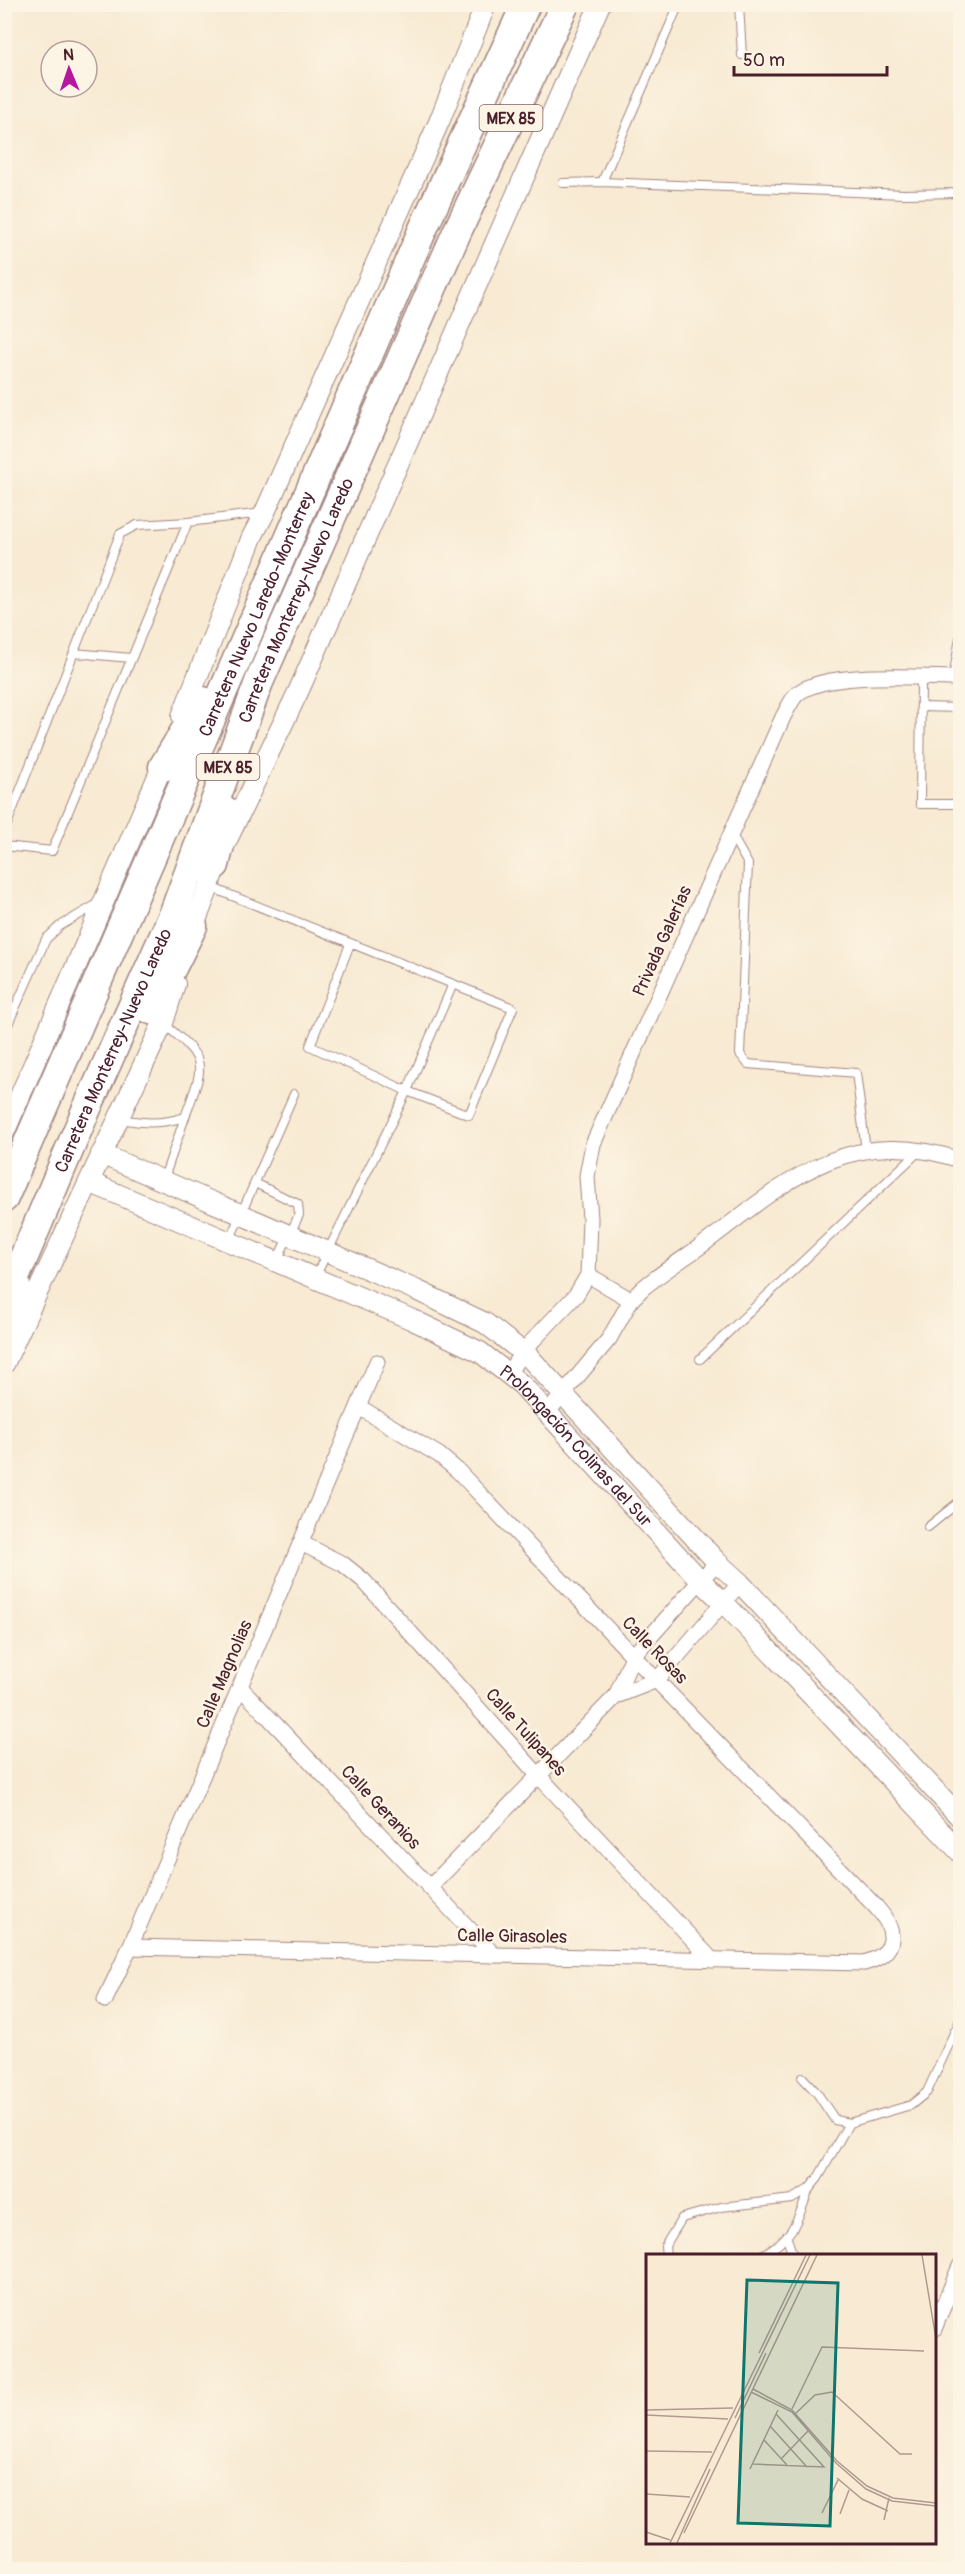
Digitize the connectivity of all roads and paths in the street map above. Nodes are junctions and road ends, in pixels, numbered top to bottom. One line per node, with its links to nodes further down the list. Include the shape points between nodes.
1 (486, 4): 11 (street, via 439,122)
2 (526, 4): 13 (highway, Carretera Nuevo Laredo-Monterrey / MEX 85, via 423,230)
3 (565, 4): 26 (highway, Carretera Monterrey-Nuevo Laredo / MEX 85, via 457,232 259,682)
4 (600, 4): 26 (street, via 299,690)
5 (678, 4): 8 (lane)
6 (739, 4): 7 (lane)
7 (742, 55)
8 (602, 182): 9 (lane); 10 (lane)
9 (563, 183)
10 (960, 193)
11 (265, 512): 12 (lane); 21 (street)
12 (188, 522): 15 (lane, via 137,525 120,534); 16 (lane)
13 (257, 615): 21 (highway); 46 (highway, Carretera Nuevo Laredo-Monterrey / MEX 85)
14 (960, 638): 18 (lane)
15 (74, 653): 16 (lane); 23 (lane)
16 (131, 658): 25 (lane, via 52,850)
17 (921, 678): 18 (street, Privada Galerías); 19 (lane); 24 (street, Privada Galerías, via 837,680 797,694)
18 (957, 678)
19 (921, 708): 20 (lane); 22 (lane, via 920,804)
20 (960, 708)
21 (163, 767): 27 (street)
22 (960, 804)
23 (4, 832)
24 (731, 834): 40 (lane, via 748,864 740,1054 748,1064 856,1073); 52 (street, Privada Galerías, via 593,1144 587,1176)
25 (4, 846)
26 (201, 880): 28 (street); 29 (lane); 35 (highway, Carretera Monterrey-Nuevo Laredo / MEX 85, via 173,915)
27 (105, 900): 32 (lane, via 45,939); 38 (street)
28 (193, 926): 31 (street); 35 (highway, via 112,1086)
29 (350, 944): 30 (lane); 33 (lane, via 310,1046)
30 (453, 984): 33 (lane); 33 (lane, via 513,1008 469,1115)
31 (163, 1023): 36 (lane, via 195,1050 198,1059 200,1075); 37 (street)
32 (4, 1033)
33 (407, 1091): 50 (lane)
34 (294, 1094): 45 (lane)
35 (84, 1115): 54 (highway, Carretera Monterrey-Nuevo Laredo / MEX 85)
36 (185, 1117): 37 (lane, via 150,1124); 43 (lane)
37 (119, 1119): 41 (street)
38 (4, 1133)
39 (921, 1149): 40 (street); 42 (street); 58 (lane)
40 (866, 1151): 55 (street, via 809,1169 766,1196)
41 (101, 1154): 43 (street, Prolongación Colinas del Sur); 44 (street)
42 (960, 1160)
43 (163, 1181): 47 (street, Prolongación Colinas del Sur)
44 (89, 1182): 49 (street, Prolongación Colinas del Sur); 60 (street)
45 (255, 1183): 47 (lane); 48 (lane, via 298,1204 299,1215)
46 (4, 1198)
47 (241, 1215): 48 (street, Prolongación Colinas del Sur); 49 (lane)
48 (289, 1236): 50 (street, Prolongación Colinas del Sur); 51 (lane)
49 (229, 1242): 51 (street, Prolongación Colinas del Sur)
50 (327, 1252): 53 (lane); 57 (street, Prolongación Colinas del Sur, via 485,1323)
51 (276, 1262): 53 (street, Prolongación Colinas del Sur)
52 (588, 1275): 55 (street); 57 (street, via 576,1295)
53 (315, 1278): 61 (street, Prolongación Colinas del Sur, via 480,1352)
54 (10, 1292): 56 (highway, Carretera Monterrey-Nuevo Laredo, via 16,1298)
55 (631, 1300): 62 (street, via 609,1339)
56 (4, 1335)
57 (522, 1352): 61 (street); 62 (street, Prolongación Colinas del Sur)
58 (700, 1359)
59 (377, 1362): 63 (street, Calle Magnolias)
60 (4, 1364)
61 (508, 1374): 64 (street, Prolongación Colinas del Sur)
62 (562, 1394): 64 (street); 68 (street, Prolongación Colinas del Sur)
63 (359, 1407): 67 (street, Calle Magnolias); 72 (street, Calle Rosas, via 458,1471)
64 (547, 1413): 69 (street, Prolongación Colinas del Sur)
65 (960, 1501): 66 (lane)
66 (928, 1527)
67 (302, 1543): 74 (street, Calle Magnolias); 76 (street, Calle Tulipanes, via 343,1564 363,1580)
68 (717, 1562): 69 (street); 70 (street, Prolongación Colinas del Sur)
69 (700, 1580): 71 (street, Prolongación Colinas del Sur); 72 (street)
70 (740, 1583): 71 (street); 77 (street, Prolongación Colinas del Sur)
71 (724, 1603): 73 (street); 78 (street, Prolongación Colinas del Sur)
72 (633, 1656): 73 (street, Calle Rosas); 75 (street)
73 (657, 1680): 75 (street); 81 (street, Calle Rosas, via 878,1908 890,1926)
74 (240, 1687): 79 (street, Calle Geranios); 80 (street, Calle Magnolias)
75 (616, 1696): 76 (street)
76 (538, 1775): 79 (street); 83 (street, Calle Tulipanes)
77 (960, 1817)
78 (960, 1852)
79 (430, 1887): 82 (street, Calle Geranios)
80 (130, 1947): 82 (street, Calle Girasoles); 84 (street, Calle Magnolias)
81 (889, 1949): 83 (street, Calle Girasoles, via 877,1960 864,1963)
82 (494, 1955): 83 (street, Calle Girasoles)
83 (712, 1960)
84 (105, 2000)
85 (960, 2020): 87 (lane, via 927,2092 911,2105)
86 (802, 2077): 87 (lane, via 835,2120)
87 (849, 2123): 88 (lane)
88 (809, 2189): 89 (lane); 90 (lane, via 792,2199 721,2207 682,2218 665,2246)
89 (788, 2238): 91 (lane); 92 (lane)
90 (666, 2254)
91 (763, 2254)
92 (792, 2254)
93 (960, 2266): 94 (street)
94 (935, 2324)

